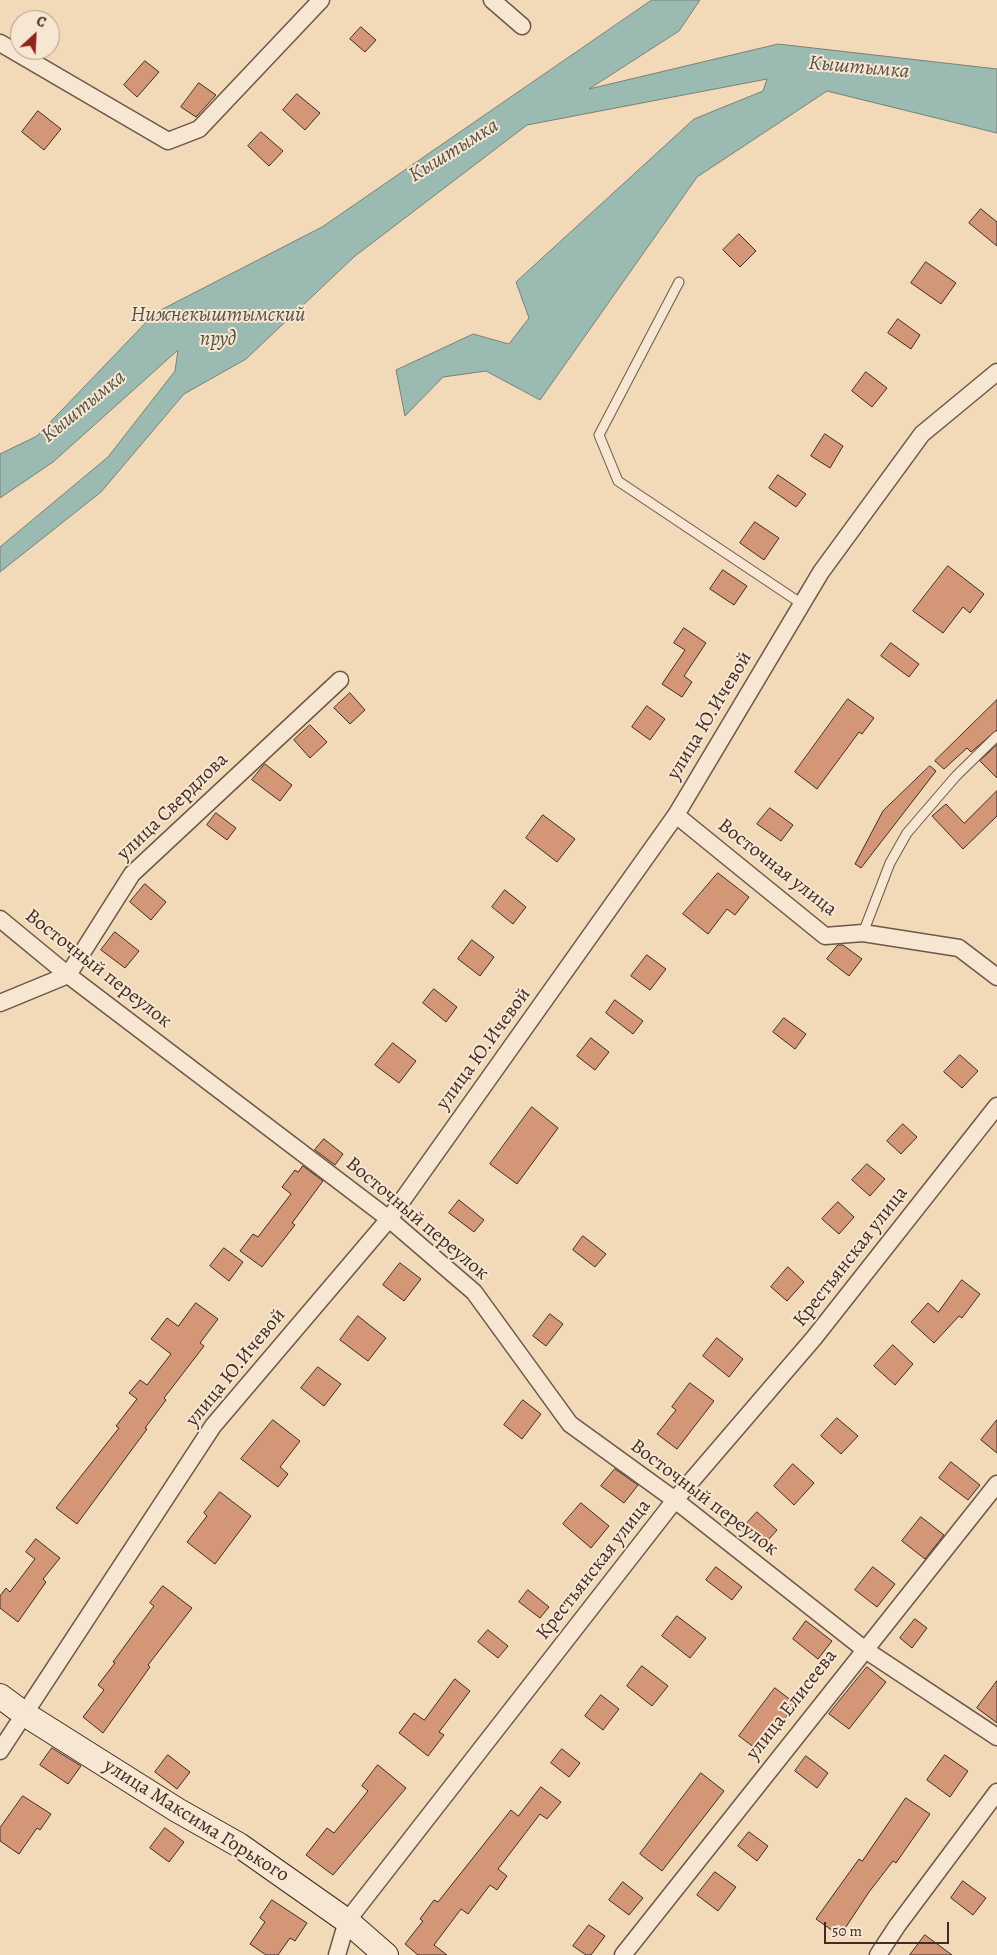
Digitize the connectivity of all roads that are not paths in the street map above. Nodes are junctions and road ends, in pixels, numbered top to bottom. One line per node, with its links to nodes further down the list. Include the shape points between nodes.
1 (321, 0): 4 (street, via 199,130 168,141)
2 (492, 0): 3 (street)
3 (522, 26)
4 (0, 43)
5 (679, 282): 7 (lane, via 599,435 618,481)
6 (997, 372): 7 (street, улица Ю.Ичевой, via 922,434 821,572)
7 (802, 604): 10 (street, улица Ю.Ичевой)
8 (340, 680): 13 (street, улица Свердлова, via 132,874)
9 (997, 736): 12 (lane, via 956,776 907,833 890,863)
10 (676, 815): 12 (street, Восточная улица, via 825,936); 17 (street, улица Ю.Ичевой)
11 (0, 919): 13 (street, Восточный переулок)
12 (863, 934): 14 (street, Восточная улица, via 959,948)
13 (68, 975): 15 (street); 17 (street, Восточный переулок)
14 (997, 977)
15 (0, 1003)
16 (997, 1106): 19 (street, Крестьянская улица, via 814,1338)
17 (389, 1219): 19 (street, Восточный переулок, via 474,1292 570,1424); 22 (street, улица Ю.Ичевой, via 213,1426)
18 (997, 1484): 20 (street, улица Елисеева)
19 (675, 1500): 20 (street, Восточный переулок); 26 (street, Крестьянская улица)
20 (864, 1649): 23 (street, Восточный переулок); 29 (street, улица Елисеева)
21 (0, 1696): 22 (street, улица Максима Горького)
22 (23, 1713): 24 (street, улица Ю.Ичевой); 26 (street, улица Максима Горького, via 239,1845)
23 (997, 1737)
24 (0, 1751)
25 (997, 1792): 30 (street)
26 (347, 1921): 27 (street, Крестьянская улица); 28 (street, улица Максима Горького)
27 (337, 1955)
28 (386, 1955)
29 (622, 1955)
30 (878, 1955)

